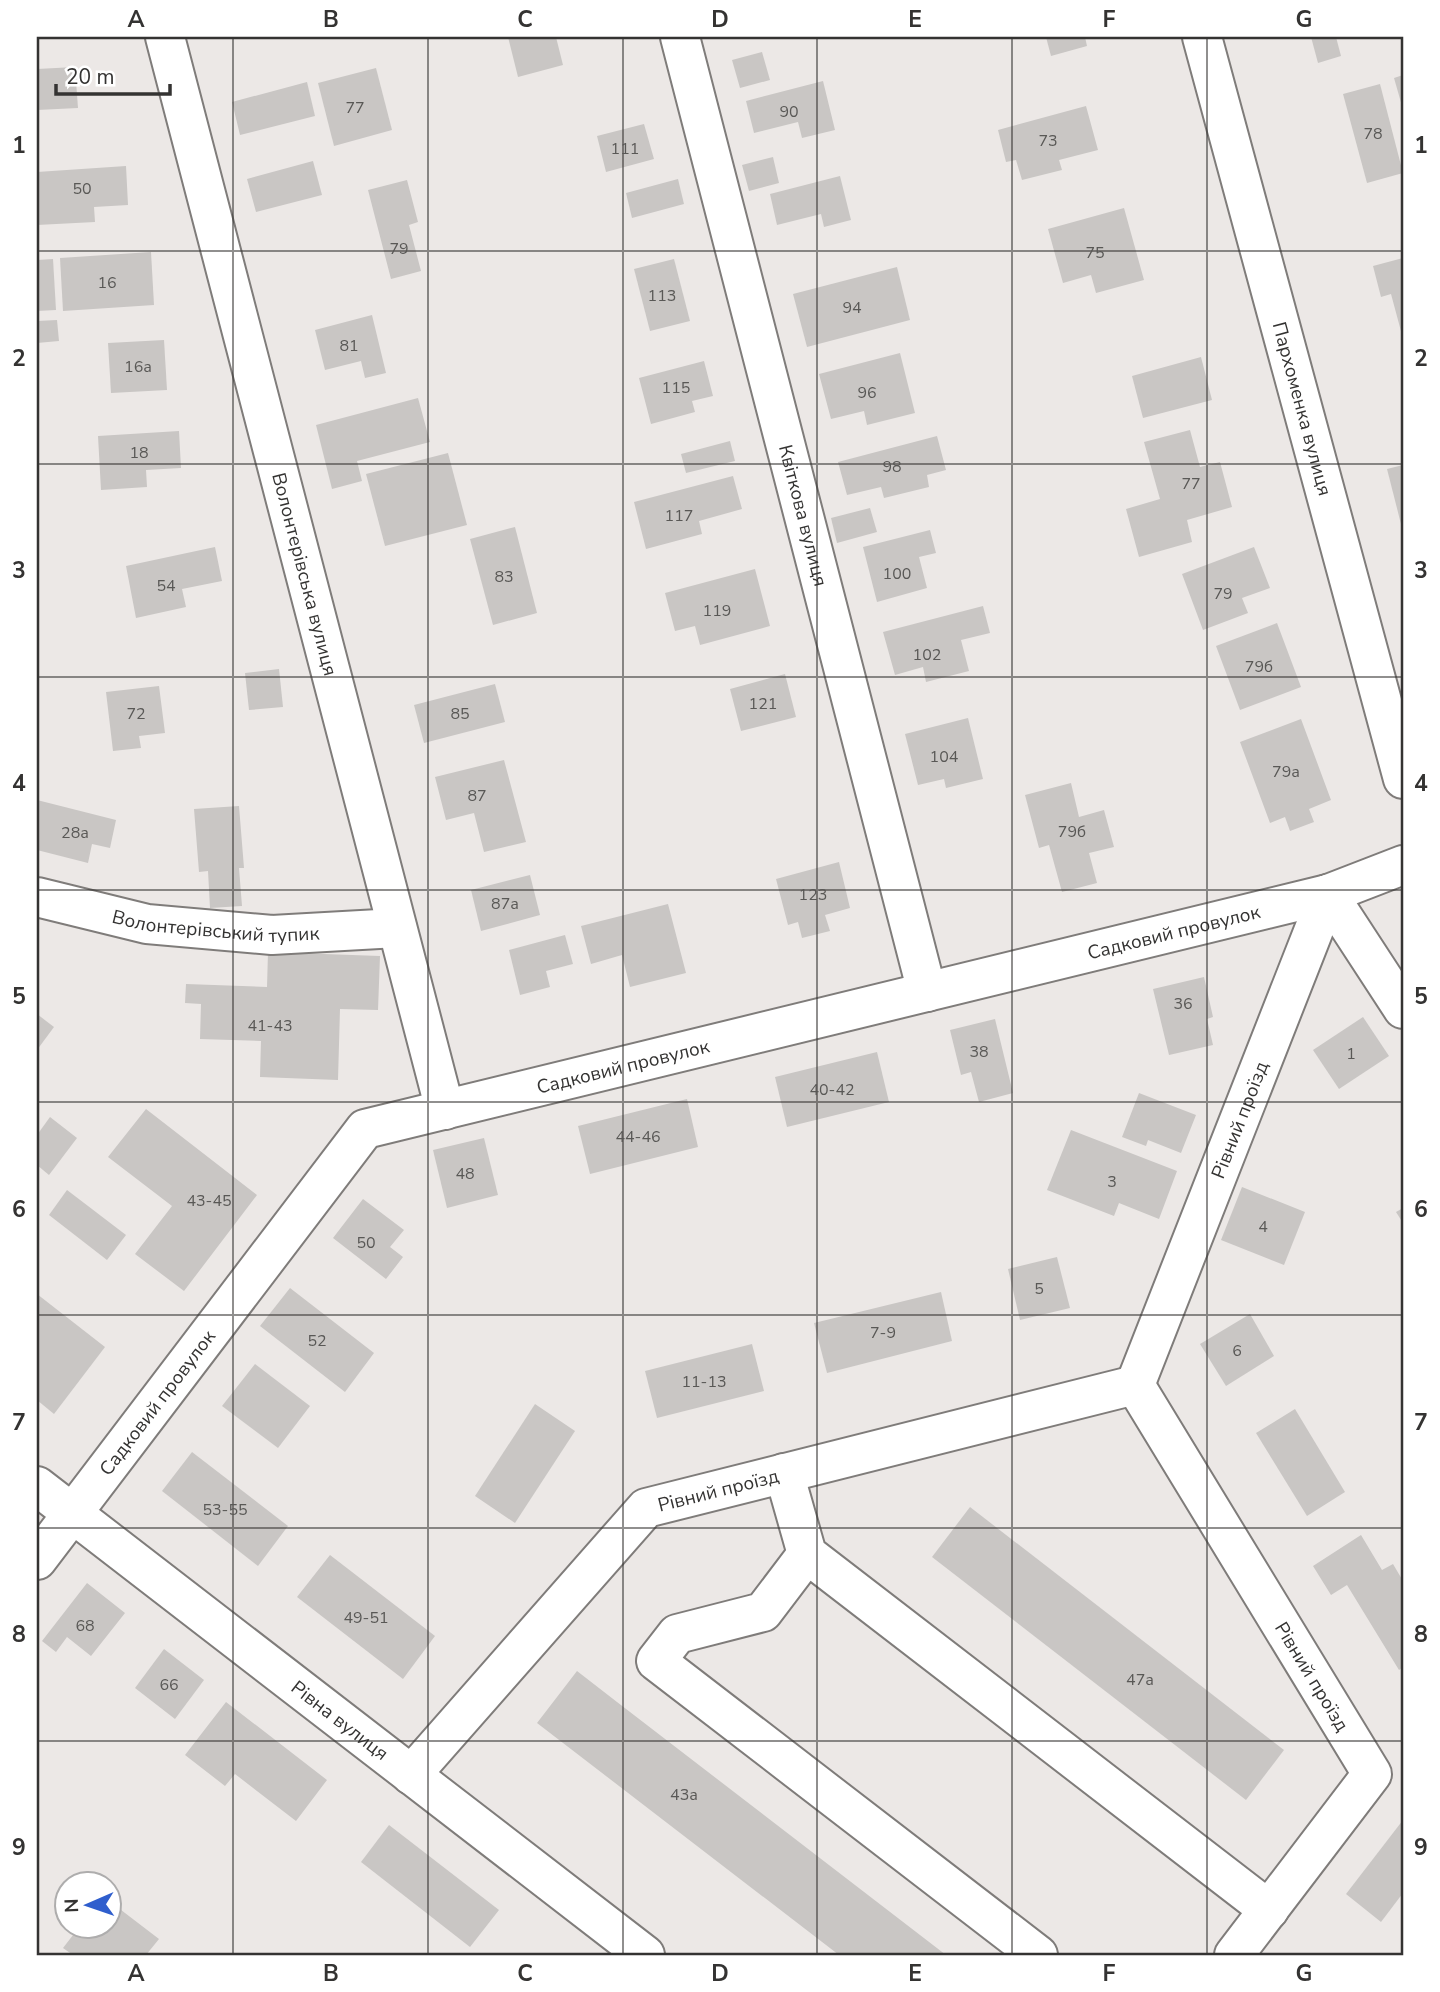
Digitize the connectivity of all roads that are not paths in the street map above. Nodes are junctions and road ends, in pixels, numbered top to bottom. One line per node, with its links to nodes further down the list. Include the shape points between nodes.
1 (165, 37): 8 (street, Волонтерівська вулиця)
2 (680, 37): 9 (street, Квіткова вулиця)
3 (1202, 37): 4 (street, Пархоменка вулиця)
4 (1403, 779)
5 (1403, 865): 6 (street, Садковий провулок)
6 (1328, 894): 9 (street, Садковий провулок); 10 (street); 12 (street, Рівний проїзд)
7 (37, 897): 8 (street, Волонтерівський тупик, via 147,924 272,935)
8 (397, 928): 11 (street, Волонтерівська вулиця)
9 (927, 992): 11 (street, Садковий провулок)
10 (1403, 1009)
11 (445, 1110): 15 (street, Садковий провулок, via 365,1129)
12 (1135, 1385): 13 (street, Рівний проїзд); 19 (street, Рівний проїзд, via 1372,1774)
13 (784, 1473): 16 (street); 18 (street, Рівний проїзд, via 646,1508)
14 (37, 1486): 15 (street, Рівна вулиця)
15 (72, 1513): 17 (street, Садковий провулок); 18 (street, Рівна вулиця)
16 (807, 1554): 19 (street); 21 (street, via 763,1612 677,1634 656,1661)
17 (37, 1560)
18 (411, 1775): 20 (street, Рівна вулиця)
19 (1269, 1910): 22 (street, Рівний проїзд)
20 (645, 1955)
21 (1038, 1955)
22 (1234, 1955)

